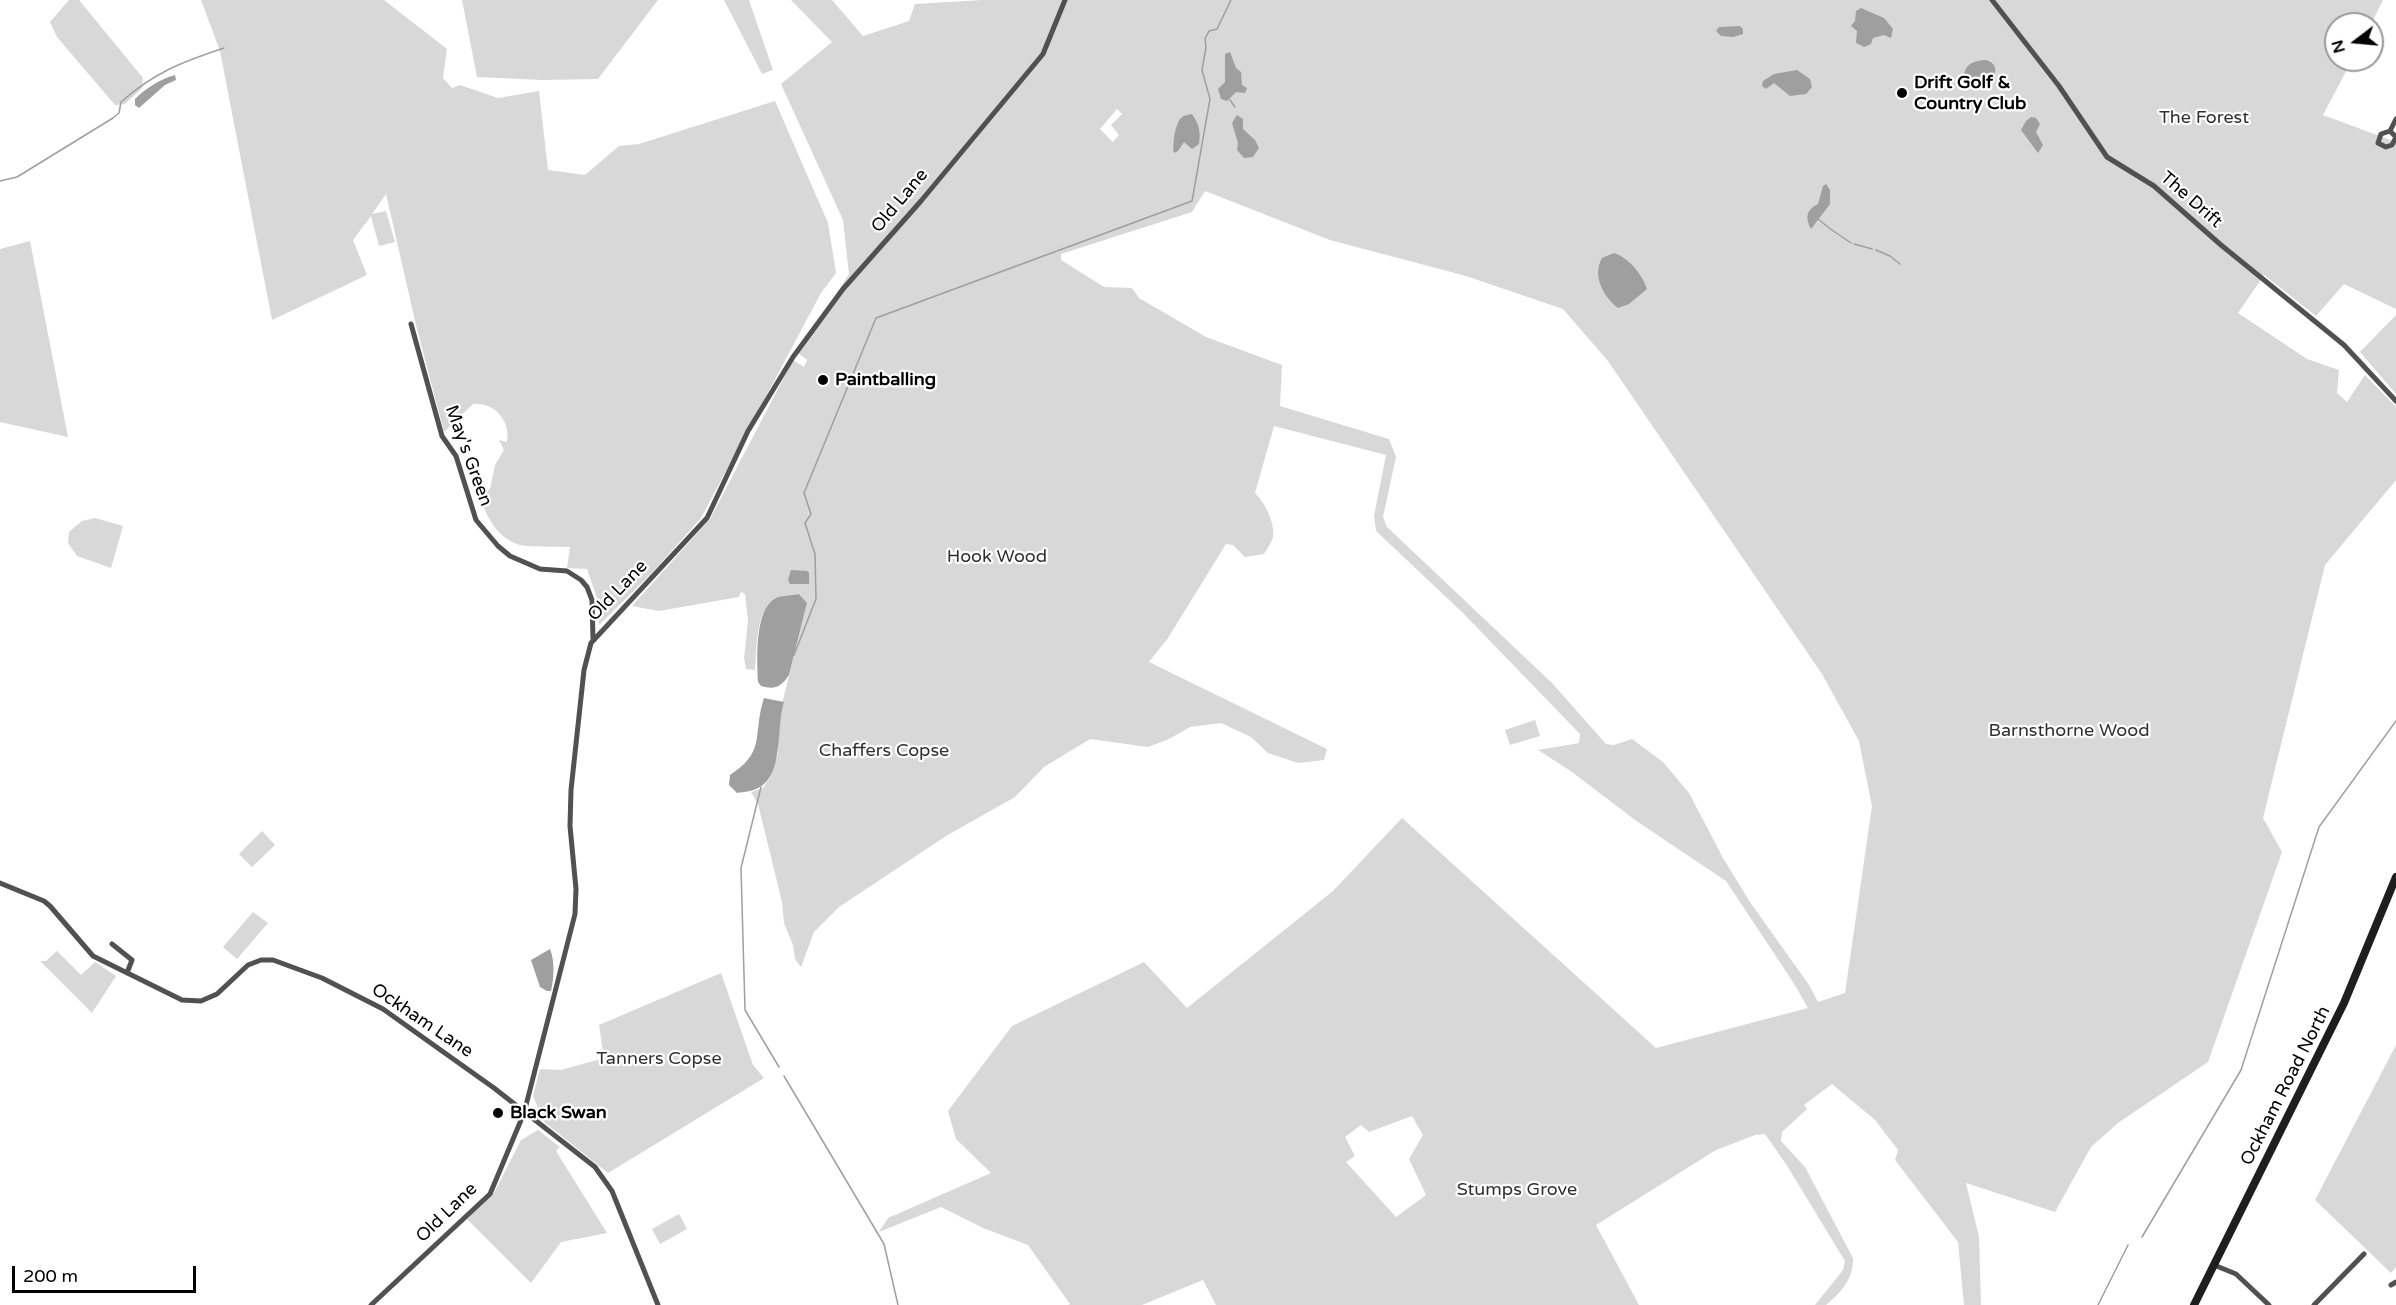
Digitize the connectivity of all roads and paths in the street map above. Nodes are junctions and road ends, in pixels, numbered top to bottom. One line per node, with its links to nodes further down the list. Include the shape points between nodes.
1 (1065, 0): 7 (street, Old Lane, via 1042,54 837,297 793,357 748,431 707,518)
2 (1992, 0): 6 (street, The Drift, via 2059,86 2107,157 2154,186 2344,345)
3 (2396, 119): 4 (street)
4 (2390, 131)
5 (411, 324): 7 (street, May's Green, via 442,436 456,456 476,520 510,556 540,569 567,571 580,579 592,600)
6 (2396, 401)
7 (593, 639): 12 (street, Old Lane, via 585,664 571,790 575,914)
8 (2396, 877): 14 (main road, Ockham Road North, via 2344,1004)
9 (0, 883): 11 (street, Ockham Lane, via 44,901 93,956)
10 (112, 944): 11 (street, via 132,960)
11 (127, 973): 12 (street, Ockham Lane, via 182,1000 201,1001 218,994 248,965 273,960 322,978 383,1009)
12 (524, 1113): 15 (street, Old Lane, via 490,1194); 16 (street, Ockham Lane, via 596,1167 608,1183)
13 (2364, 1254): 19 (street)
14 (2214, 1265): 17 (main road, Ockham Road North); 18 (street, via 2236,1274)
15 (371, 1305)
16 (658, 1305)
17 (2194, 1305)
18 (2269, 1305)
19 (2314, 1305)

